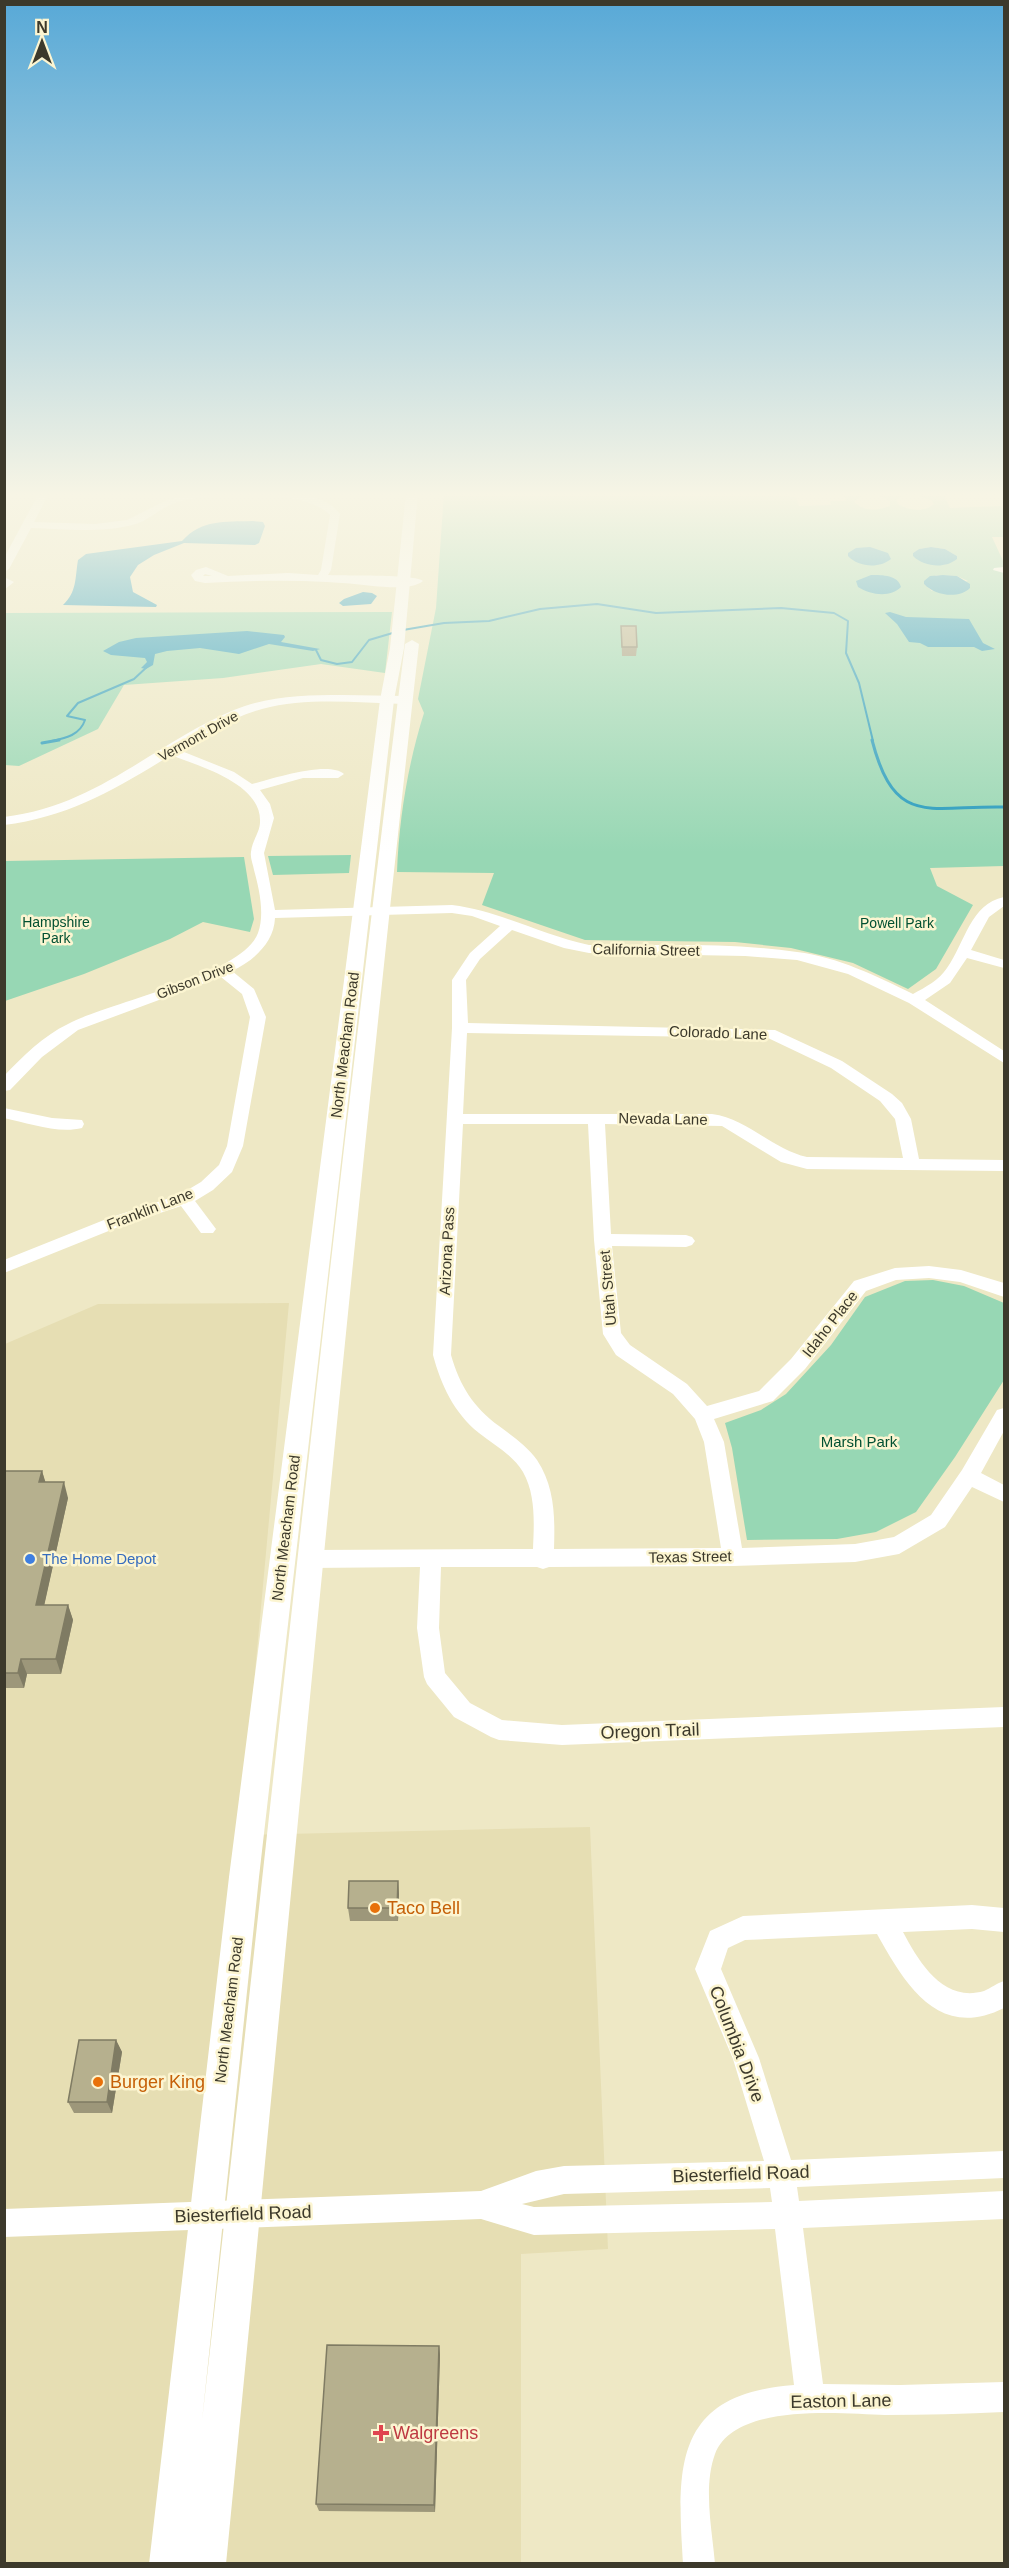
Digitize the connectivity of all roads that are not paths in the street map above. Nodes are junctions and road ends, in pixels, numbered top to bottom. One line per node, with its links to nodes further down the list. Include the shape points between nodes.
1 (402, 613): 2 (main road, North Meacham Road, via 406,629)
2 (396, 700): 3 (street, Vermont Drive, via 263,705 224,720); 8 (main road, North Meacham Road)
3 (171, 751): 5 (street, Gibson Drive, via 236,776); 6 (street, Vermont Drive, via 60,809)
4 (338, 774): 5 (street, via 303,774)
5 (252, 788): 9 (street, Gibson Drive, via 266,811 257,855)
6 (4, 821)
7 (1005, 901): 11 (street, via 983,913)
8 (370, 912): 9 (street, California Street); 10 (street, California Street, via 452,909 474,912); 36 (main road, North Meacham Road); 47 (main road, North Meacham Road)
9 (269, 914): 13 (street, Gibson Drive, via 258,947)
10 (509, 925): 14 (street, California Street, via 589,949 798,956 853,971); 15 (street, Arizona Pass, via 475,956 459,980)
11 (964, 953): 12 (street); 14 (street, via 945,980)
12 (1005, 963)
13 (224, 972): 17 (street, Gibson Drive, via 124,1005 73,1027 35,1053); 24 (street, Franklin Lane, via 249,992 258,1017 255,1036 235,1146 226,1168)
14 (914, 1000): 16 (street, California Street)
15 (459, 1028): 20 (street, Arizona Pass); 22 (street, Colorado Lane, via 770,1033 790,1039 842,1068 897,1108)
16 (1005, 1058)
17 (4, 1086)
18 (4, 1113): 21 (street)
19 (596, 1118): 20 (street, Nevada Lane); 22 (street, Nevada Lane, via 712,1119 732,1124 787,1158 807,1163); 26 (street, Utah Street)
20 (454, 1119): 37 (street, Arizona Pass, via 442,1355 450,1385 470,1414 510,1446 533,1471 545,1510)
21 (76, 1124)
22 (912, 1164): 23 (street, Nevada Lane)
23 (1005, 1165)
24 (185, 1199): 25 (street); 28 (street, Franklin Lane, via 115,1222)
25 (207, 1229)
26 (603, 1240): 27 (street); 30 (street, Utah Street, via 612,1334 624,1350 680,1389)
27 (686, 1241)
28 (4, 1267)
29 (1005, 1290): 30 (street, Idaho Place, via 961,1276 930,1272 894,1274 860,1286 798,1364 765,1396)
30 (703, 1415): 34 (street, Utah Street, via 714,1442)
31 (1005, 1415): 32 (street, Texas Street)
32 (969, 1476): 33 (street); 34 (street, Texas Street, via 938,1521 899,1545 855,1553)
33 (1005, 1494)
34 (733, 1557): 37 (street, Texas Street)
35 (431, 1558): 36 (street, Texas Street); 37 (street, Texas Street); 38 (street, Oregon Trail, via 428,1628 435,1677 462,1710 499,1730 562,1735)
36 (309, 1559): 46 (main road, North Meacham Road)
37 (543, 1560)
38 (1005, 1718)
39 (1005, 1920): 40 (street, Columbia Drive, via 972,1917)
40 (883, 1921): 41 (street, via 912,1972 941,1998 977,2005); 43 (street, Columbia Drive, via 743,1928 719,1941 708,1969 747,2058)
41 (1005, 1992)
42 (1005, 2164): 43 (street, Biesterfield Road)
43 (783, 2174): 44 (street, Biesterfield Road, via 564,2180); 48 (street, Columbia Drive)
44 (481, 2205): 46 (street, Biesterfield Road); 48 (street, Biesterfield Road, via 534,2222)
45 (1005, 2205): 48 (street, Biesterfield Road)
46 (242, 2214): 47 (street, Biesterfield Road); 53 (main road, North Meacham Road)
47 (205, 2215): 49 (street, Biesterfield Road); 52 (main road, North Meacham Road)
48 (789, 2215): 51 (street, Columbia Drive)
49 (4, 2223)
50 (1005, 2397): 51 (street, Easton Lane)
51 (810, 2398): 54 (street, Easton Lane, via 753,2408 727,2420 708,2437 701,2451 695,2484)
52 (168, 2564)
53 (206, 2564)
54 (699, 2564)

